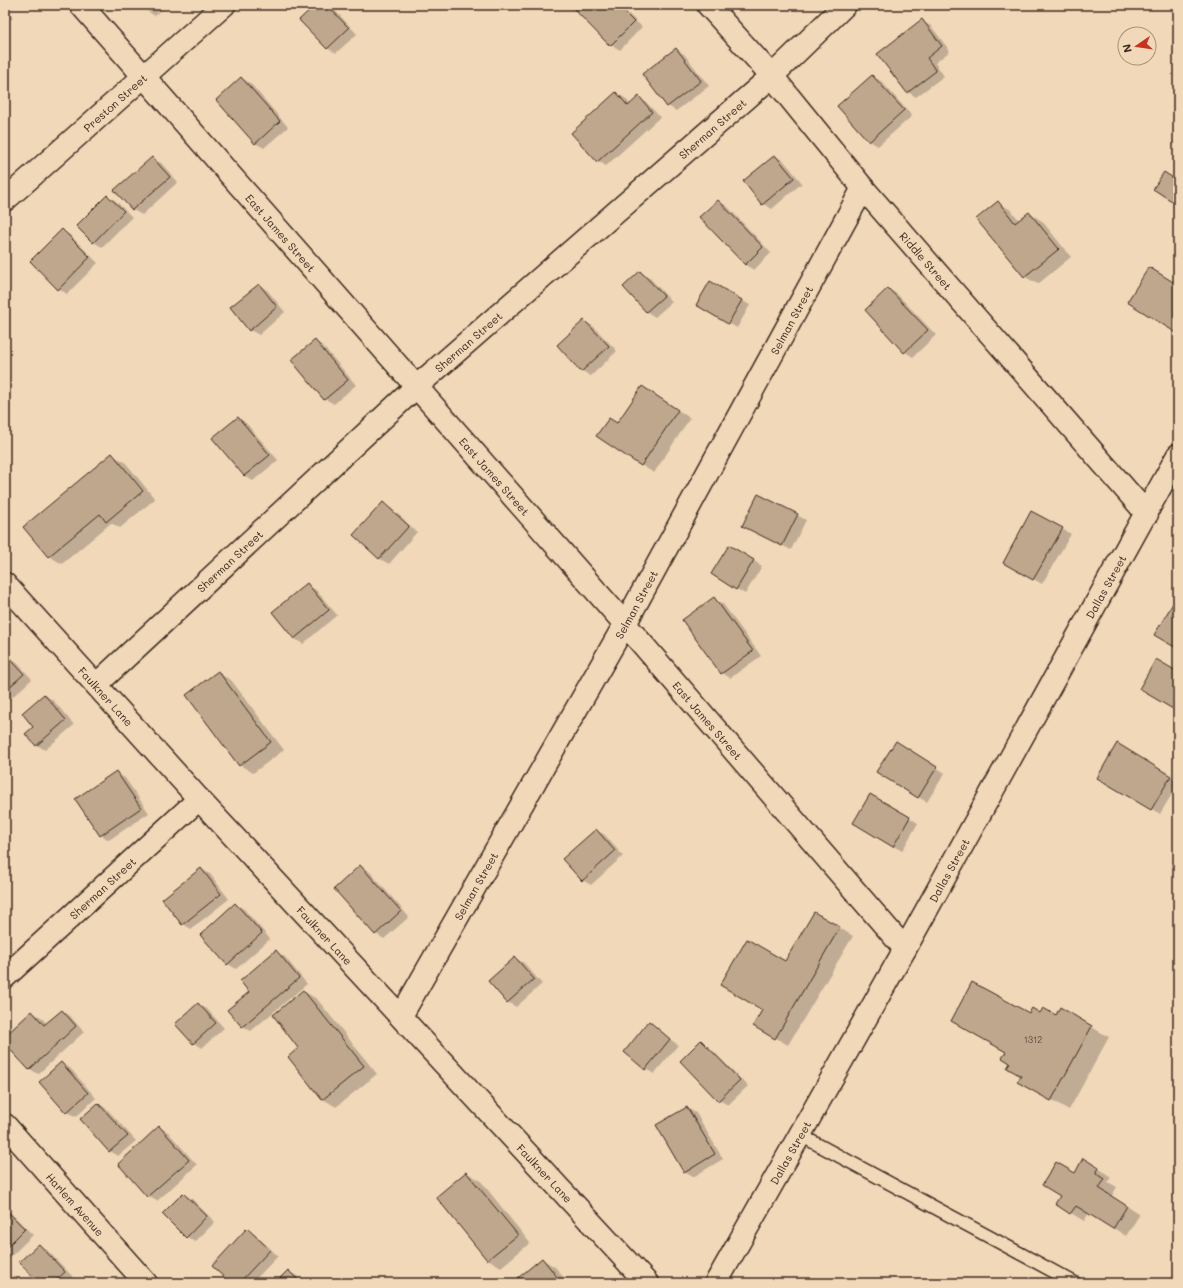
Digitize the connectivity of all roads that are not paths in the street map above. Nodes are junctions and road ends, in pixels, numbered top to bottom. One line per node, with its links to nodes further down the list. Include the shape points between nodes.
1 (81, 5): 6 (street, East James Street)
2 (224, 5): 6 (street, Preston Street)
3 (708, 5): 5 (street, Riddle Street)
4 (845, 5): 5 (street, Sherman Street)
5 (772, 76): 7 (street, Riddle Street); 9 (street, Sherman Street)
6 (143, 77): 8 (street, Preston Street); 9 (street, East James Street)
7 (863, 188): 11 (street, Riddle Street); 13 (street, Selman Street)
8 (5, 200)
9 (416, 386): 13 (street, East James Street); 14 (street, Sherman Street)
10 (1178, 455): 11 (street, Dallas Street)
11 (1146, 514): 16 (street, Dallas Street)
12 (5, 584): 14 (street, Faulkner Lane)
13 (625, 624): 16 (street, East James Street); 18 (street, Selman Street)
14 (97, 684): 15 (street, Faulkner Lane)
15 (199, 799): 17 (street, Sherman Street); 18 (street, Faulkner Lane)
16 (905, 949): 20 (street, Dallas Street)
17 (5, 977)
18 (401, 1016): 22 (street, Faulkner Lane)
19 (5, 1125): 21 (street, Harlem Avenue)
20 (800, 1135): 23 (street, Dallas Street); 24 (lane)
21 (146, 1283)
22 (647, 1283)
23 (716, 1283)
24 (1075, 1283)

